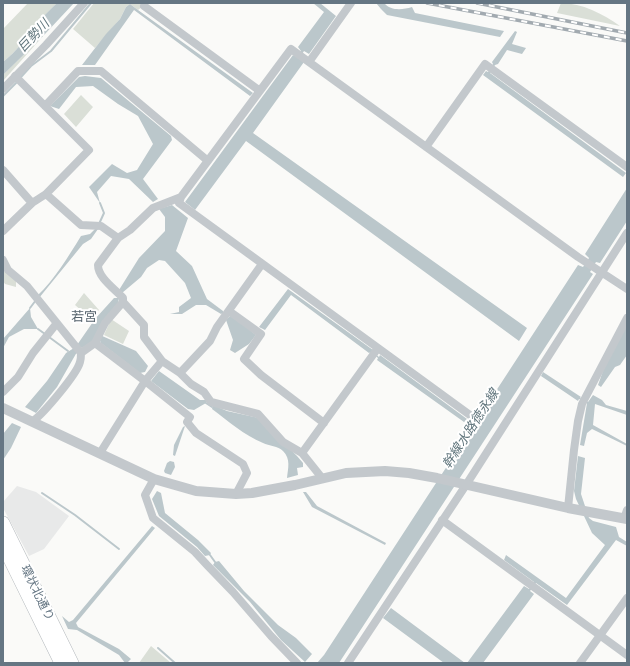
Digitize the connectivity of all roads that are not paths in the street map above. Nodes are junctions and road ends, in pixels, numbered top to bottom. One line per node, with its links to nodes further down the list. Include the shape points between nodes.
1 (84, 3): 5 (street)
2 (351, 3): 4 (street)
3 (144, 6): 7 (street)
4 (303, 58): 7 (street, via 291,49); 9 (street)
5 (18, 79): 6 (street); 8 (street)
6 (3, 89)
7 (260, 91): 10 (street)
8 (45, 106): 10 (street, via 78,71 101,71); 13 (street, via 89,150)
9 (426, 147): 11 (street, via 485,64); 21 (street)
10 (208, 161): 14 (street)
11 (627, 167)
12 (3, 170): 15 (street)
13 (46, 194): 15 (street); 18 (street, via 81,226 99,225)
14 (181, 197): 18 (street, via 153,208); 20 (street, via 179,203)
15 (32, 203): 16 (street)
16 (3, 231)
17 (627, 233): 21 (street)
18 (118, 238): 23 (street, via 98,265 98,270)
19 (3, 260): 26 (street, via 8,270 27,286)
20 (262, 264): 24 (street); 28 (street)
21 (601, 273): 22 (street); 42 (street)
22 (627, 289)
23 (123, 300): 27 (street, via 105,323); 30 (street, via 144,326 144,337)
24 (227, 314): 31 (street, via 210,341); 37 (street, via 261,334 244,360)
25 (627, 318): 44 (street, via 583,401 574,450)
26 (57, 323): 29 (street); 33 (street, via 18,377)
27 (97, 339): 29 (street); 32 (street)
28 (378, 349): 35 (street); 37 (street)
29 (81, 353): 36 (street, via 80,363 64,388)
30 (162, 361): 31 (street); 32 (street)
31 (180, 373): 39 (street, via 190,384 204,392 211,402 258,414 283,442)
32 (145, 380): 38 (street); 43 (street, via 190,417 187,422 196,433 244,464 246,473)
33 (3, 392)
34 (3, 408): 36 (street)
35 (474, 418)
36 (33, 421): 38 (street)
37 (324, 423): 39 (street)
38 (100, 453): 41 (street)
39 (302, 453): 40 (street)
40 (322, 478): 42 (street, via 346,473 385,471); 43 (street, via 270,491)
41 (154, 479): 43 (street, via 196,491); 54 (street, via 145,496 153,518 195,552)
42 (463, 484): 44 (street); 46 (street)
43 (236, 494)
44 (568, 508): 45 (street)
45 (626, 516)
46 (442, 520): 50 (street); 55 (street)
47 (3, 524): 53 (highway, 環状北通り)
48 (3, 545): 52 (highway, 環状北通り)
49 (627, 598): 50 (street)
50 (600, 635): 51 (street); 56 (street)
51 (627, 656)
52 (61, 663)
53 (72, 663)
54 (297, 663)
55 (348, 663)
56 (580, 663)

